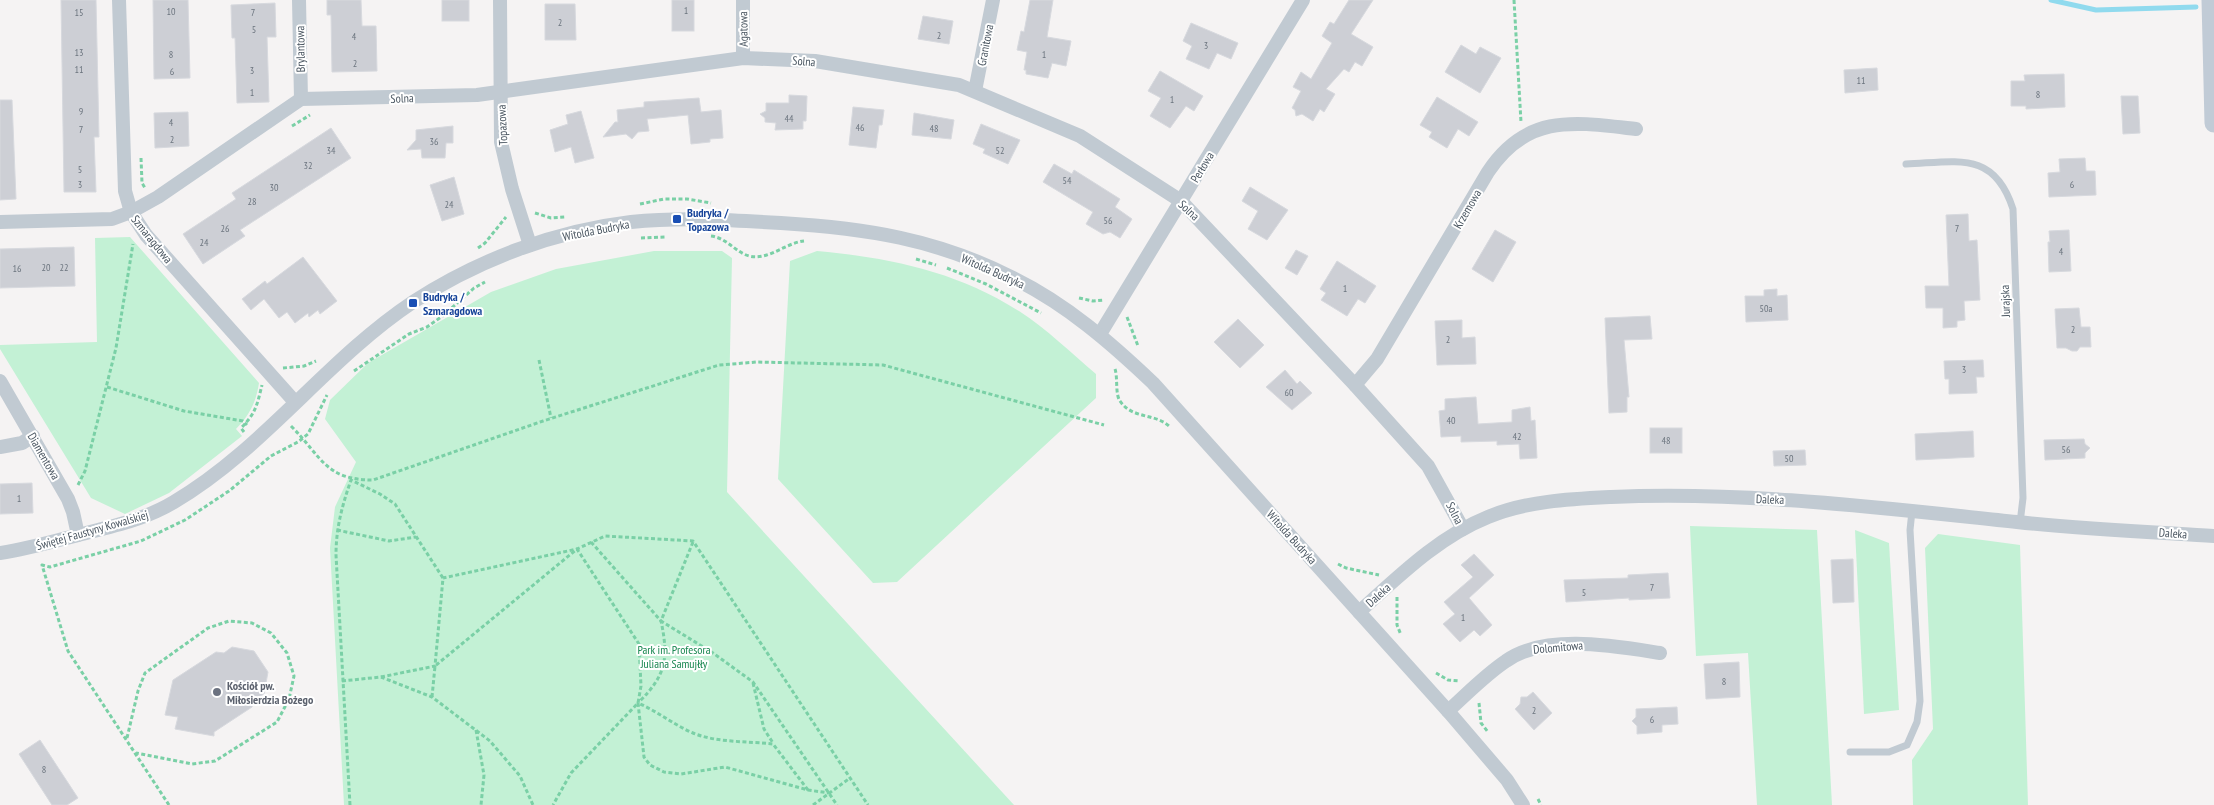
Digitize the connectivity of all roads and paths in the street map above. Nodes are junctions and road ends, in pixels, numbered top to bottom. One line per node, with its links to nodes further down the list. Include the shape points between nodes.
1 (119, 0): 22 (street, Szmaragdowa, via 125,191)
2 (299, 0): 12 (street, Brylantowa)
3 (500, 0): 11 (street, Topazowa)
4 (743, 0): 9 (street, Agatowa)
5 (993, 0): 10 (street, Granitowa)
6 (1303, 0): 21 (street, Perłowa)
7 (1514, 0): 17 (path)
8 (2211, 0): 14 (main road)
9 (744, 58): 10 (street, Solna, via 815,61); 11 (street, Solna)
10 (975, 90): 21 (street, Solna, via 1080,136)
11 (501, 92): 12 (street, Solna); 29 (street, Topazowa, via 500,119 506,167)
12 (301, 99): 22 (street, via 158,197)
13 (317, 112): 15 (path)
14 (2214, 123)
15 (290, 127)
16 (1636, 130): 17 (street, Krzemowa, via 1592,124 1566,125 1539,129)
17 (1522, 136): 45 (street, Krzemowa, via 1494,162 1377,359)
18 (141, 154): 20 (path, via 143,188)
19 (1906, 164): 63 (lane, Jurajska, via 1957,162 1984,168 2003,184 2013,209 2023,498)
20 (151, 189)
21 (1181, 201): 36 (street, Perłowa); 45 (street, Solna)
22 (130, 212): 23 (street, via 104,220); 48 (street, Szmaragdowa, via 146,235)
23 (0, 222)
24 (135, 236): 46 (path, via 121,323)
25 (672, 236): 27 (path)
26 (706, 236): 28 (path, via 723,239 748,256 763,257)
27 (636, 238)
28 (807, 241)
29 (530, 246): 36 (street, Witolda Budryka, via 589,229 677,219 863,229 926,244 991,268 1040,293); 48 (street, Witolda Budryka, via 464,273 413,303 365,339)
30 (911, 258): 31 (path)
31 (937, 265)
32 (946, 268): 35 (path, via 986,284)
33 (487, 280): 42 (path, via 444,315)
34 (1124, 309): 37 (path, via 1135,344)
35 (1043, 314)
36 (1100, 334): 78 (street, Witolda Budryka, via 1153,383)
37 (1142, 350)
38 (539, 360): 50 (path)
39 (316, 361): 41 (path, via 304,366 279,368)
40 (1108, 363): 54 (path, via 1118,377 1119,400 1131,412 1157,419)
41 (284, 374)
42 (349, 375)
43 (0, 381): 56 (street, Diamentowa)
44 (263, 383): 51 (path, via 259,402)
45 (1355, 385): 64 (street, Solna, via 1428,466)
46 (106, 386): 51 (path, via 184,411); 61 (path, via 85,471)
47 (333, 390): 57 (path)
48 (295, 402): 49 (street, Świętej Faustyny Kowalskiej)
49 (281, 416): 57 (path); 66 (street, Świętej Faustyny Kowalskiej, via 210,478 174,503 133,521)
50 (552, 418): 52 (path, via 719,365 757,362 883,365); 60 (path, via 373,480)
51 (246, 424): 53 (path); 55 (path, via 241,428)
52 (1104, 425)
53 (249, 427)
54 (1173, 431)
55 (245, 434)
56 (33, 436): 58 (street, via 22,443); 61 (street, Diamentowa)
57 (303, 438): 59 (path); 60 (path, via 332,471)
58 (0, 447)
59 (266, 460)
60 (351, 480): 65 (path); 68 (path, via 395,504)
61 (68, 499): 66 (street, Diamentowa)
62 (1912, 511): 63 (street, Daleka); 64 (street, Daleka, via 1783,500 1638,496 1536,503 1488,517); 96 (lane, via 1910,530 1920,700 1917,722 1906,745 1888,752)
63 (2020, 523): 67 (street, Daleka)
64 (1462, 529): 78 (street, Daleka, via 1424,554)
65 (337, 530): 68 (path, via 389,541); 85 (path)
66 (78, 535): 72 (street, Świętej Faustyny Kowalskiej)
67 (2214, 536)
68 (416, 537): 76 (path)
69 (590, 541): 70 (path, via 605,536); 71 (path); 79 (path)
70 (693, 541): 79 (path); 98 (path)
71 (577, 549): 76 (path); 82 (path); 90 (path, via 639,644 641,686)
72 (0, 554)
73 (1331, 557): 75 (path, via 1346,568)
74 (42, 565): 94 (path, via 68,651)
75 (1378, 574)
76 (443, 578): 82 (path)
77 (1397, 594): 80 (path, via 1397,625)
78 (1359, 612): 91 (street, Witolda Budryka)
79 (661, 621): 86 (path); 90 (path, via 664,637 662,675 654,688)
80 (1406, 640)
81 (1660, 653): 91 (street, Dolomitowa, via 1606,644 1529,649 1506,660)
82 (435, 666): 84 (path); 89 (path)
83 (1432, 668): 87 (path, via 1448,680)
84 (381, 677): 85 (path); 89 (path)
85 (342, 680): 103 (path)
86 (753, 682): 95 (path, via 764,729); 100 (path)
87 (1462, 682)
88 (1479, 694): 93 (path, via 1481,723)
89 (432, 697): 92 (path)
90 (638, 702): 95 (path, via 703,736); 99 (path, via 644,757 650,765 664,772 682,774 724,767); 106 (path, via 571,773)
91 (1448, 711): 110 (street, Witolda Budryka, via 1507,780)
92 (476, 729): 104 (path, via 484,775); 105 (path, via 520,776)
93 (1489, 733)
94 (127, 739): 97 (path); 97 (path, via 145,673 208,628 229,621 252,623 271,633 287,653 294,676 289,699 277,722 215,761 192,764)
95 (773, 744): 99 (path)
96 (1850, 752)
97 (136, 753): 102 (path)
98 (850, 778): 100 (path); 109 (path)
99 (808, 790): 100 (path)
100 (829, 793): 107 (path); 108 (path)
101 (1537, 797): 111 (path)
102 (169, 805)
103 (350, 805)
104 (481, 805)
105 (533, 805)
106 (553, 805)
107 (812, 805)
108 (837, 805)
109 (868, 805)
110 (1523, 805)
111 (1541, 805)

